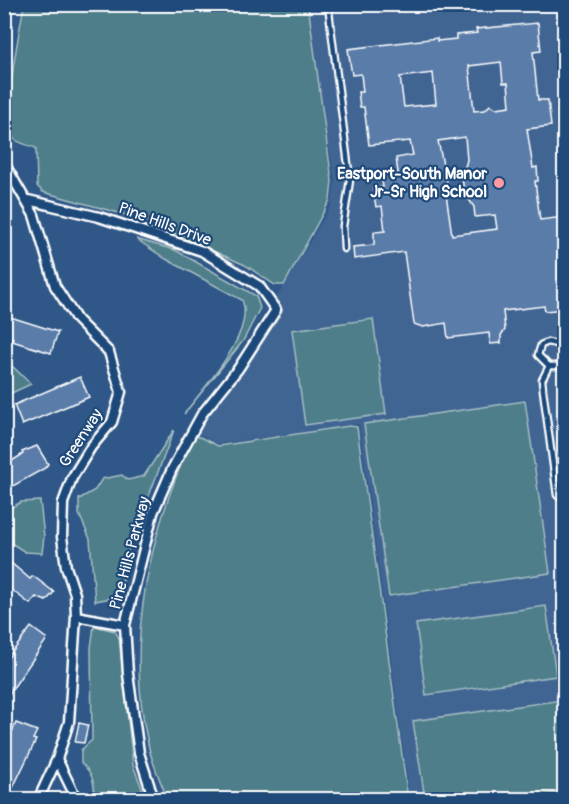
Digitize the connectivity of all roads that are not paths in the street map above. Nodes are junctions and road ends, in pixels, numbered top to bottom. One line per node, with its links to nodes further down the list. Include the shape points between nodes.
1 (328, 4): 6 (lane, via 350,180)
2 (561, 4): 3 (lane)
3 (564, 24)
4 (4, 163): 5 (street, Greenway)
5 (28, 200): 10 (street, Pine Hills Drive, via 99,217 202,251 259,286 276,310); 12 (street, Greenway, via 55,286 77,320 109,352 121,392 112,422 72,478 63,503 63,547 75,594)
6 (344, 249)
7 (564, 346): 8 (lane, via 548,342 542,345 538,355)
8 (549, 366): 9 (lane); 11 (lane, via 542,380 543,390 557,495)
9 (564, 366)
10 (238, 369): 13 (street, Pine Hills Parkway, via 202,414 172,469 153,513)
11 (564, 500)
12 (76, 616): 13 (street); 14 (street, Greenway, via 69,722)
13 (125, 625): 17 (street, Pine Hills Parkway, via 139,753)
14 (57, 759): 15 (street, Greenway); 16 (street)
15 (38, 800)
16 (77, 800)
17 (154, 800)

